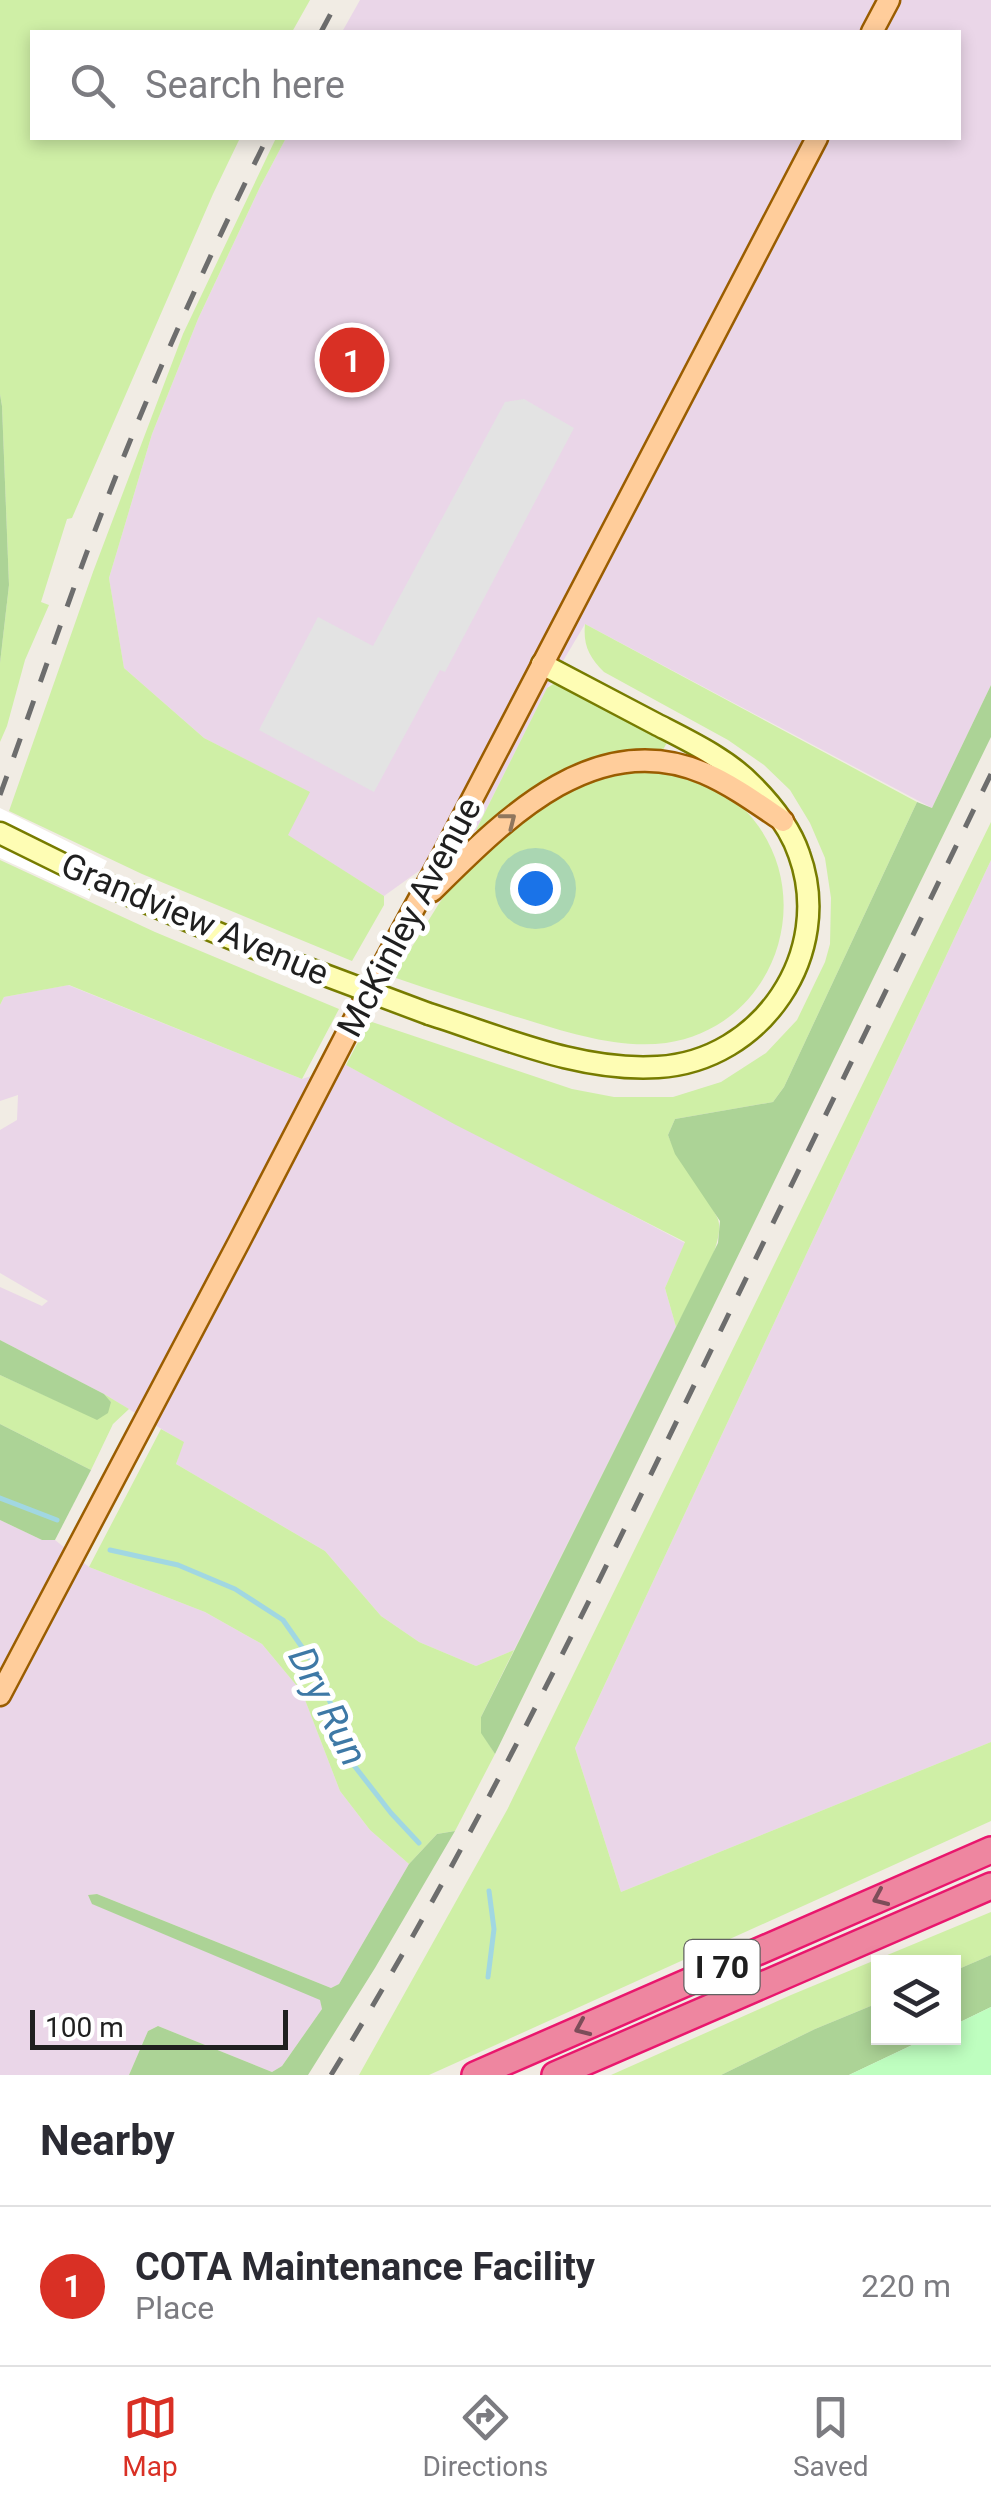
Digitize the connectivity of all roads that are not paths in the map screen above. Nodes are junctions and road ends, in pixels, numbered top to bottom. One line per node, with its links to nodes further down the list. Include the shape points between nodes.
1 (889, 0): 2 (main road)
2 (873, 30)
3 (816, 140): 4 (main road, McKinley Avenue)
4 (542, 664): 5 (main road, Grandview Avenue, via 725,764); 7 (main road, McKinley Avenue)
5 (783, 821): 6 (main road, Grandview Avenue, bridge, via 800,855 808,898 803,950 785,990 770,1011 719,1052 655,1068 602,1064 429,1014 256,950); 7 (main road, one-way to 5, via 539,796 600,767 677,764)
6 (0, 833)
7 (413, 910): 8 (main road, McKinley Avenue)
8 (0, 1695)
9 (991, 1850): 11 (highway, I 70, one-way to 11)
10 (991, 1886): 12 (highway, I 70)
11 (475, 2075)
12 (555, 2075)

